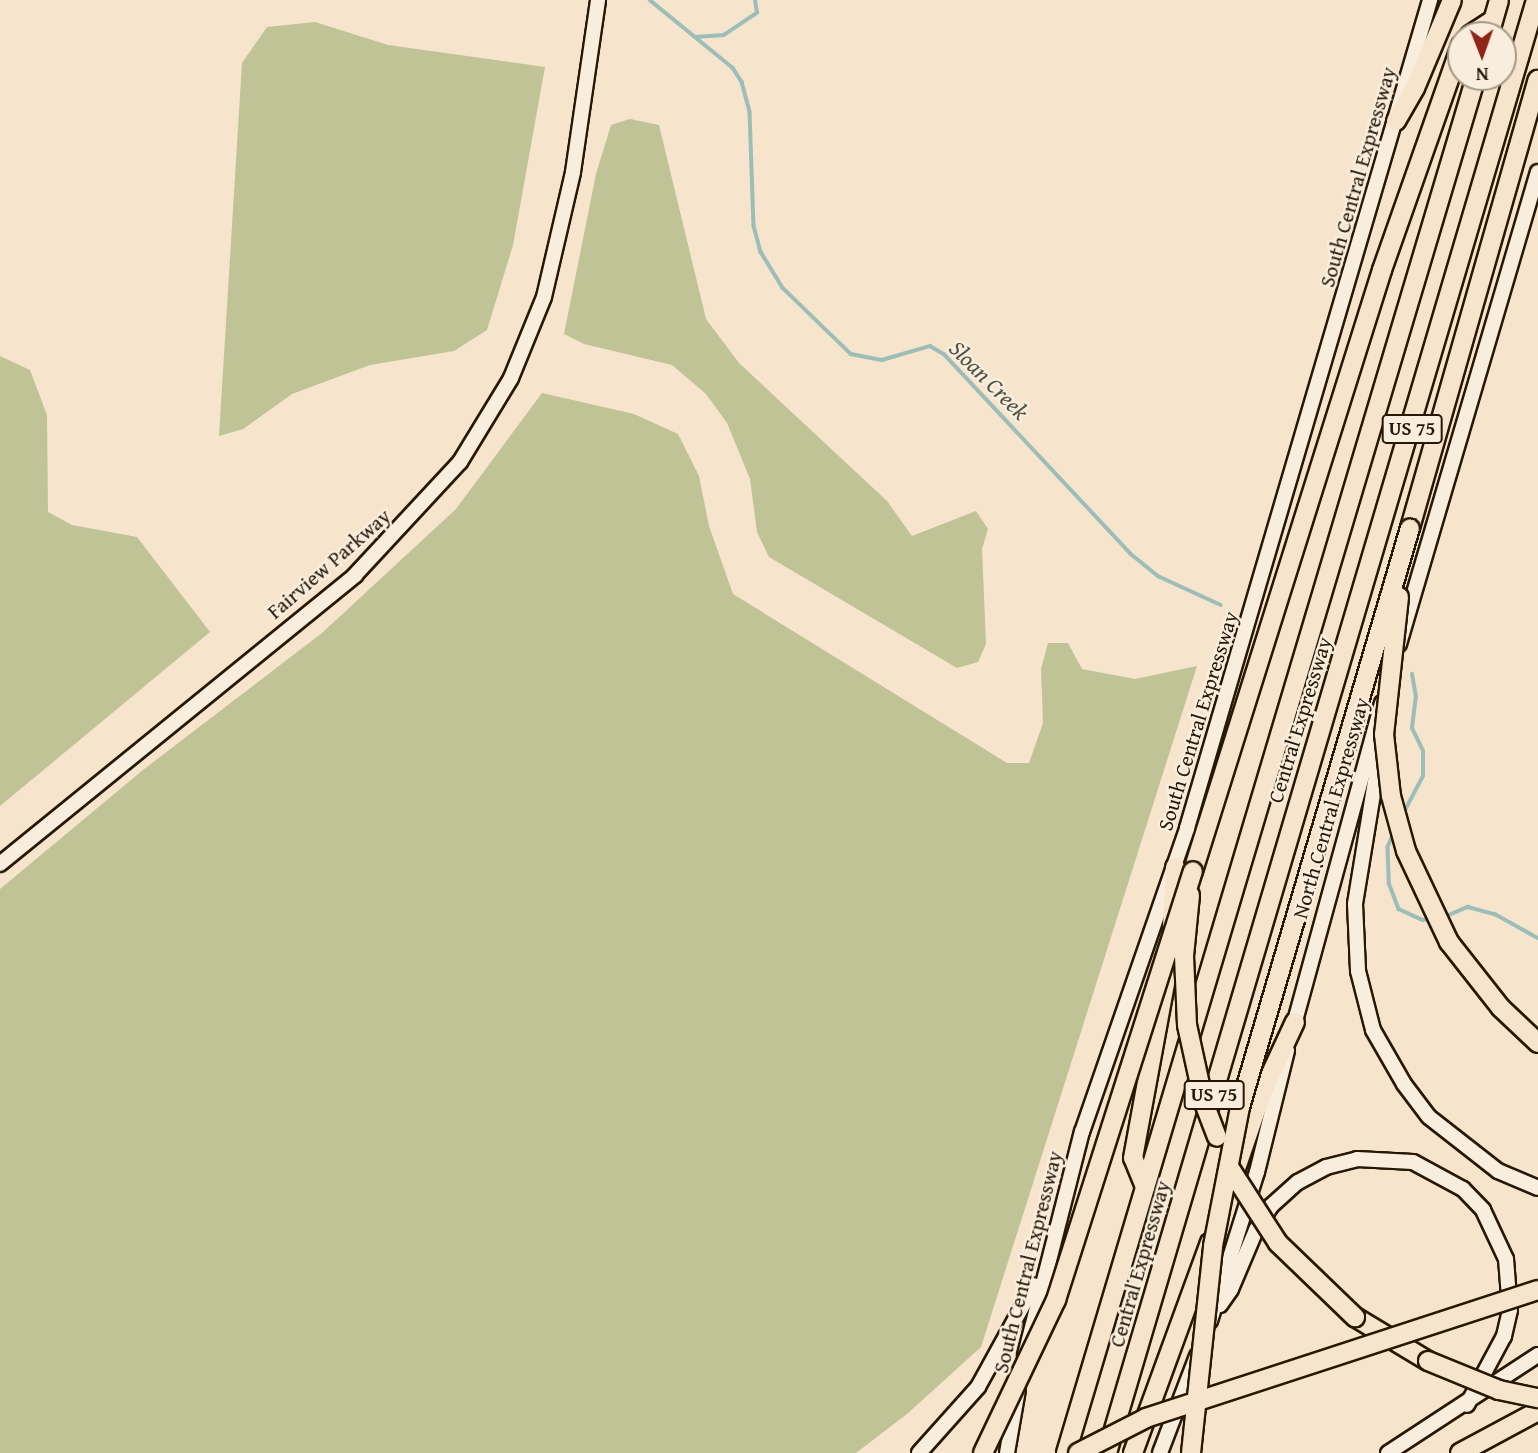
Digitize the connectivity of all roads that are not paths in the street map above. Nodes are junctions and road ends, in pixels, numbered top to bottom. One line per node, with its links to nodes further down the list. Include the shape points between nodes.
1 (598, 0): 14 (main road, Fairview Parkway, via 573,172 544,297 511,378 460,462 355,575)
2 (1430, 0): 10 (main road, South Central Expressway)
3 (1452, 0): 10 (highway)
4 (1499, 0): 6 (highway)
5 (1536, 0): 32 (highway, Central Expressway / US 75)
6 (1493, 21)
7 (1538, 80): 12 (highway)
8 (1447, 87): 15 (highway)
9 (1472, 91): 18 (highway, Central Expressway / US 75)
10 (1396, 121): 15 (main road, South Central Expressway)
11 (1538, 172): 13 (main road, North Central Expressway)
12 (1410, 528): 17 (highway, bridge, via 1385,702 1391,796 1416,878 1449,942 1501,1008); 35 (highway, bridge, via 1240,1107 1213,1246)
13 (1398, 650): 16 (main road, North Central Expressway); 19 (main road, via 1354,904 1364,1000 1387,1057 1429,1117 1498,1171)
14 (0, 864)
15 (1184, 869): 18 (highway, via 1133,1158); 20 (main road, South Central Expressway, via 1083,1132); 24 (highway, bridge, via 1187,1025 1204,1103 1231,1170 1253,1206 1278,1243 1355,1317 1428,1361 1499,1390); 28 (highway, bridge, via 1056,1300)
16 (1295, 1022): 22 (main road, North Central Expressway); 33 (highway, via 1262,1093 1163,1382)
17 (1538, 1043)
18 (1145, 1187): 30 (highway, Central Expressway / US 75)
19 (1538, 1188)
20 (1045, 1262): 27 (main road, via 999,1356 950,1422); 29 (main road, South Central Expressway)
21 (1538, 1290): 31 (highway, bridge, via 1146,1418)
22 (1213, 1313): 25 (main road, via 1231,1289 1271,1206 1298,1182 1326,1167 1357,1159 1413,1162 1441,1174 1470,1196 1498,1234 1506,1259 1510,1310 1504,1336); 34 (main road, North Central Expressway)
23 (1538, 1355): 25 (main road)
24 (1538, 1398)
25 (1466, 1405): 36 (main road)
26 (1538, 1411): 37 (highway)
27 (919, 1453)
28 (983, 1453)
29 (1007, 1453)
30 (1066, 1453)
31 (1078, 1453)
32 (1107, 1453)
33 (1133, 1453)
34 (1160, 1453)
35 (1191, 1453)
36 (1388, 1453)
37 (1460, 1453)

